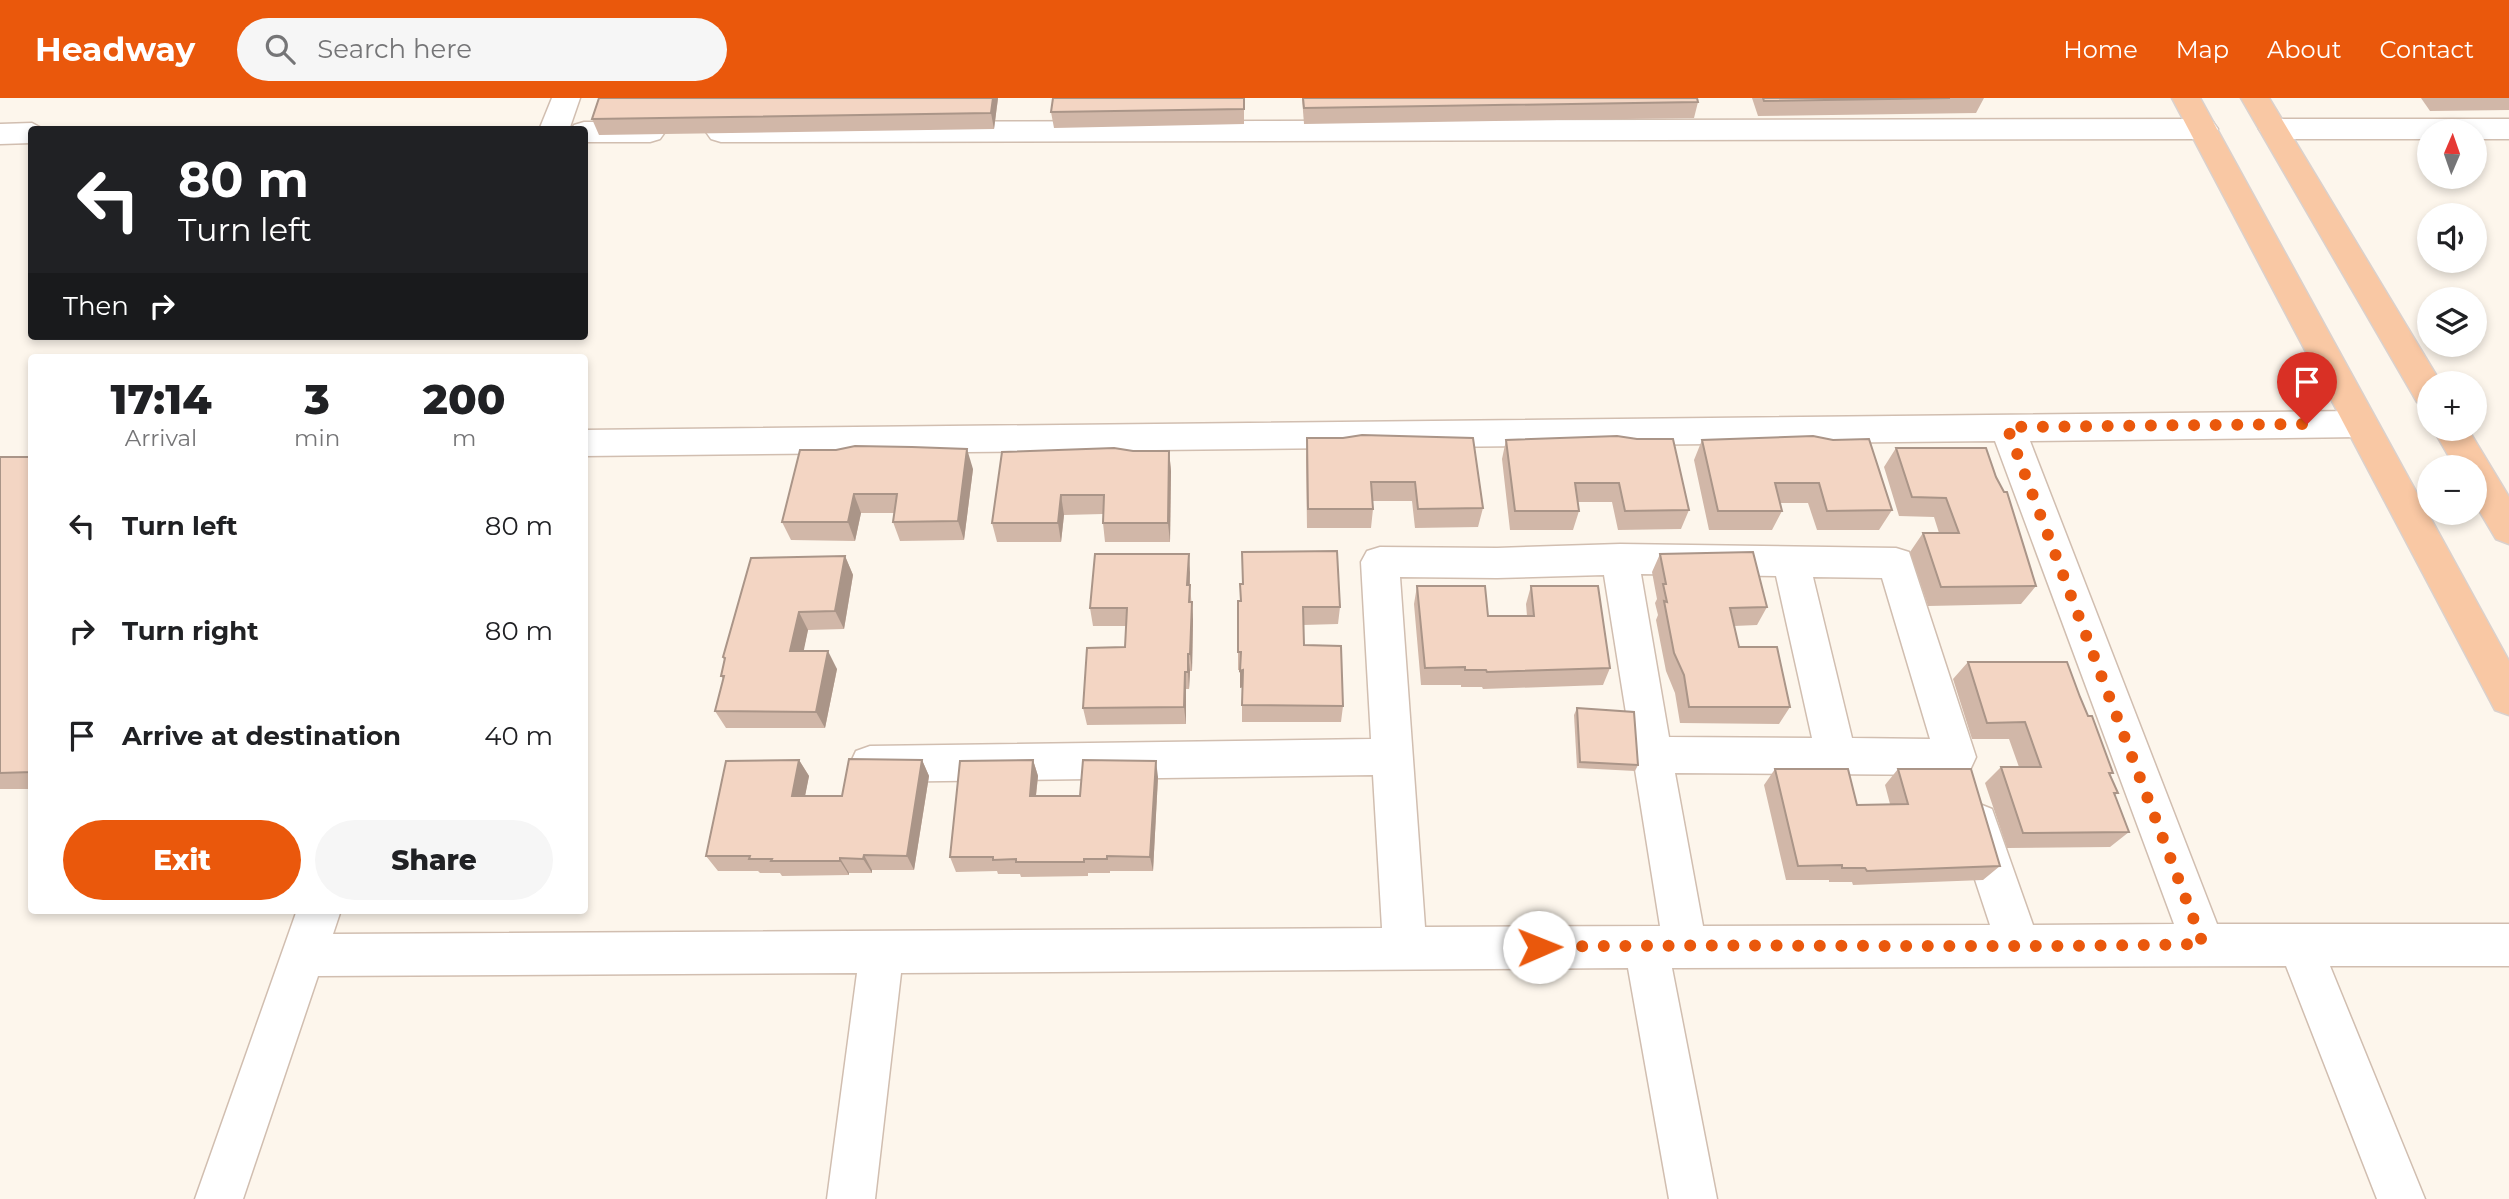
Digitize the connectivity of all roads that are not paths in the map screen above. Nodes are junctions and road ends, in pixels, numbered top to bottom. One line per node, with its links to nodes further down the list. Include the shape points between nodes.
1 (566, 98): 8 (street)
2 (1716, 98): 15 (street)
3 (2045, 98): 14 (street)
4 (2186, 98): 9 (highway)
5 (2255, 98): 10 (highway)
6 (2401, 98): 7 (street)
7 (2417, 122)
8 (556, 126)
9 (2203, 129): 14 (street); 20 (highway)
10 (2274, 129): 11 (street); 19 (highway)
11 (2417, 129)
12 (2487, 129): 13 (street)
13 (2509, 129)
14 (2061, 130): 15 (street)
15 (1725, 131): 16 (street)
16 (588, 132)
17 (28, 133): 18 (street)
18 (0, 134)
19 (2417, 373)
20 (2361, 424): 21 (street); 27 (highway)
21 (2007, 427): 22 (street); 34 (street)
22 (588, 443)
23 (2487, 491): 24 (highway)
24 (2509, 529)
25 (1620, 559): 26 (street); 28 (street); 29 (street, via 1380,562)
26 (1791, 563): 30 (street, via 1896,563); 31 (street)
27 (2509, 698)
28 (1652, 755): 31 (street); 35 (street)
29 (1392, 757): 32 (street); 39 (street)
30 (1956, 757): 31 (street); 38 (street)
31 (1837, 758)
32 (849, 765)
33 (318, 914): 41 (street)
34 (2203, 944): 36 (street); 38 (street)
35 (1665, 945): 38 (street); 39 (street); 44 (street)
36 (2300, 945): 37 (street); 45 (street)
37 (2509, 945)
38 (2019, 948)
39 (1405, 950): 40 (street)
40 (882, 952): 41 (street); 43 (street)
41 (303, 955): 42 (street)
42 (219, 1199)
43 (851, 1199)
44 (1693, 1199)
45 (2401, 1199)

